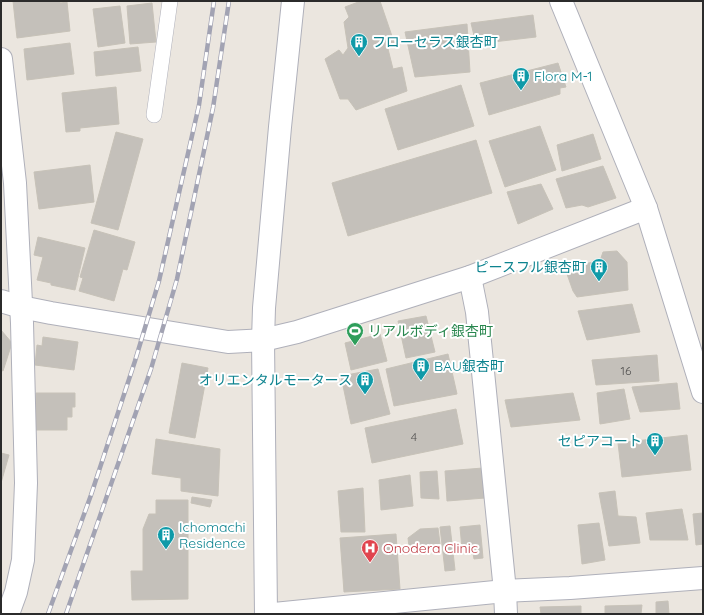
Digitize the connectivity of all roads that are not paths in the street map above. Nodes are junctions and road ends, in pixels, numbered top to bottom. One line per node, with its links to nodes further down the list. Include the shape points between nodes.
1 (170, 1): 6 (lane)
2 (293, 1): 10 (street)
3 (561, 1): 7 (street)
4 (1, 59): 5 (street)
5 (5, 114): 9 (street, via 15,183)
6 (154, 115)
7 (646, 208): 8 (street); 11 (street)
8 (470, 277): 10 (street, via 297,332); 14 (street, via 477,312)
9 (11, 304): 10 (street, via 228,342); 13 (street, via 26,483 23,560)
10 (263, 340): 16 (street)
11 (703, 392)
12 (703, 578): 14 (street)
13 (8, 589): 15 (street)
14 (505, 591): 17 (street); 18 (street)
15 (8, 614)
16 (266, 614)
17 (274, 614)
18 (506, 614)

